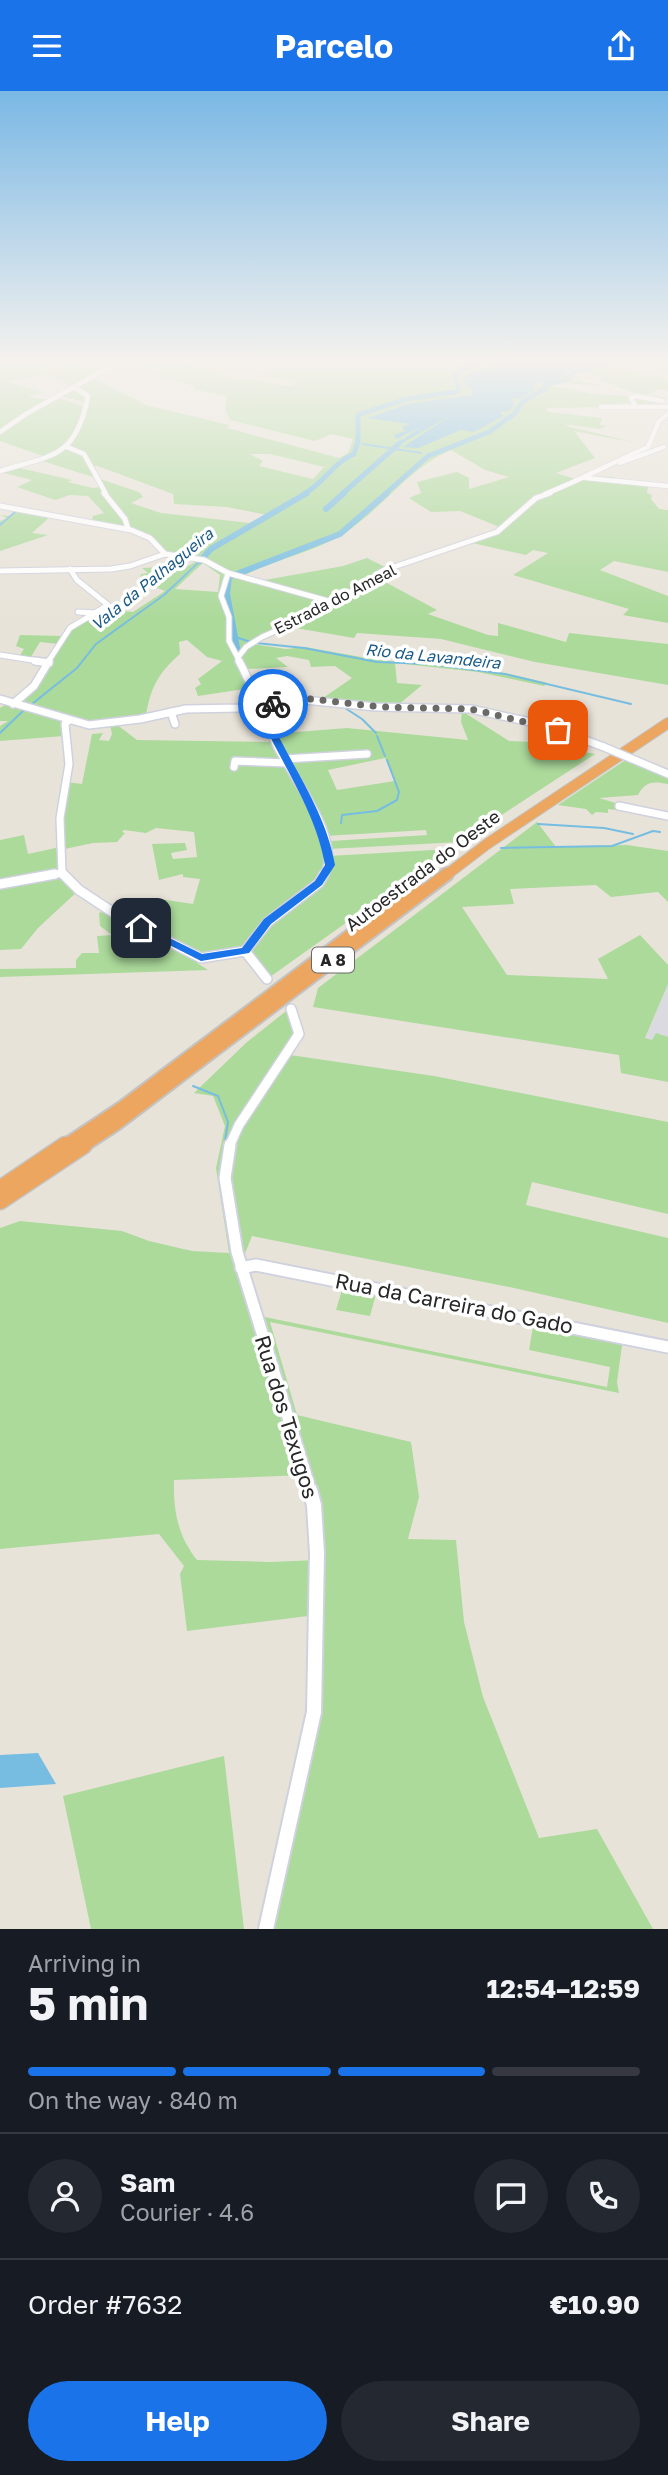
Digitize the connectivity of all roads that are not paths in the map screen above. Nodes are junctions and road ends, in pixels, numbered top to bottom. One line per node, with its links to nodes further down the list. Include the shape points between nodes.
1 (67, 447): 5 (street, via 61,453); 9 (street, via 85,456)
2 (648, 447): 3 (street); 4 (street)
3 (667, 447): 4 (street)
4 (612, 463): 6 (street, Estrada do Ameal)
5 (0, 471)
6 (586, 478): 7 (street); 14 (street, Estrada do Ameal, via 536,498 497,532 382,571)
7 (668, 485)
8 (0, 506): 9 (street)
9 (128, 529): 10 (street, via 150,538)
10 (165, 554): 11 (street, via 130,566); 13 (street, via 201,560)
11 (70, 569): 12 (street); 16 (street, via 74,579 108,605)
12 (0, 571)
13 (231, 574): 14 (street); 18 (street, via 221,589 222,603 229,617 228,637)
14 (332, 602): 18 (street, Estrada do Ameal, via 262,637)
15 (78, 612): 16 (street)
16 (97, 613): 19 (street, via 72,625)
17 (0, 655): 19 (street)
18 (239, 656): 22 (street)
19 (49, 663): 21 (street, via 36,686)
20 (0, 699): 21 (street)
21 (13, 704): 25 (street)
22 (261, 706): 23 (street); 29 (street); 31 (street, bridge, via 311,699 476,710 544,725)
23 (171, 712): 25 (street, via 98,724); 27 (street)
24 (668, 715): 39 (highway, Autoestrada do Oeste / A 8, via 456,856 123,1107)
25 (68, 721): 34 (street, via 69,764 59,840)
26 (668, 723): 40 (highway, Autoestrada do Oeste / A 8, via 487,844 116,1124)
27 (175, 724)
28 (367, 754): 29 (street)
29 (286, 761): 30 (street, via 235,761); 36 (street, via 325,836 330,865 319,883 268,922)
30 (234, 767)
31 (668, 774)
32 (619, 806): 33 (street)
33 (668, 816)
34 (62, 873): 35 (street); 36 (street, via 117,915 201,958)
35 (0, 884)
36 (246, 951): 37 (street)
37 (267, 979)
38 (291, 1009): 41 (street, Rua dos Texugos, via 299,1034 234,1132 226,1156)
39 (0, 1189)
40 (0, 1201)
41 (241, 1268): 42 (street, Rua da Carreira do Gado, via 257,1265); 43 (street, Rua dos Texugos, via 306,1475 314,1505 317,1553 313,1722)
42 (668, 1347)
43 (266, 1929)

